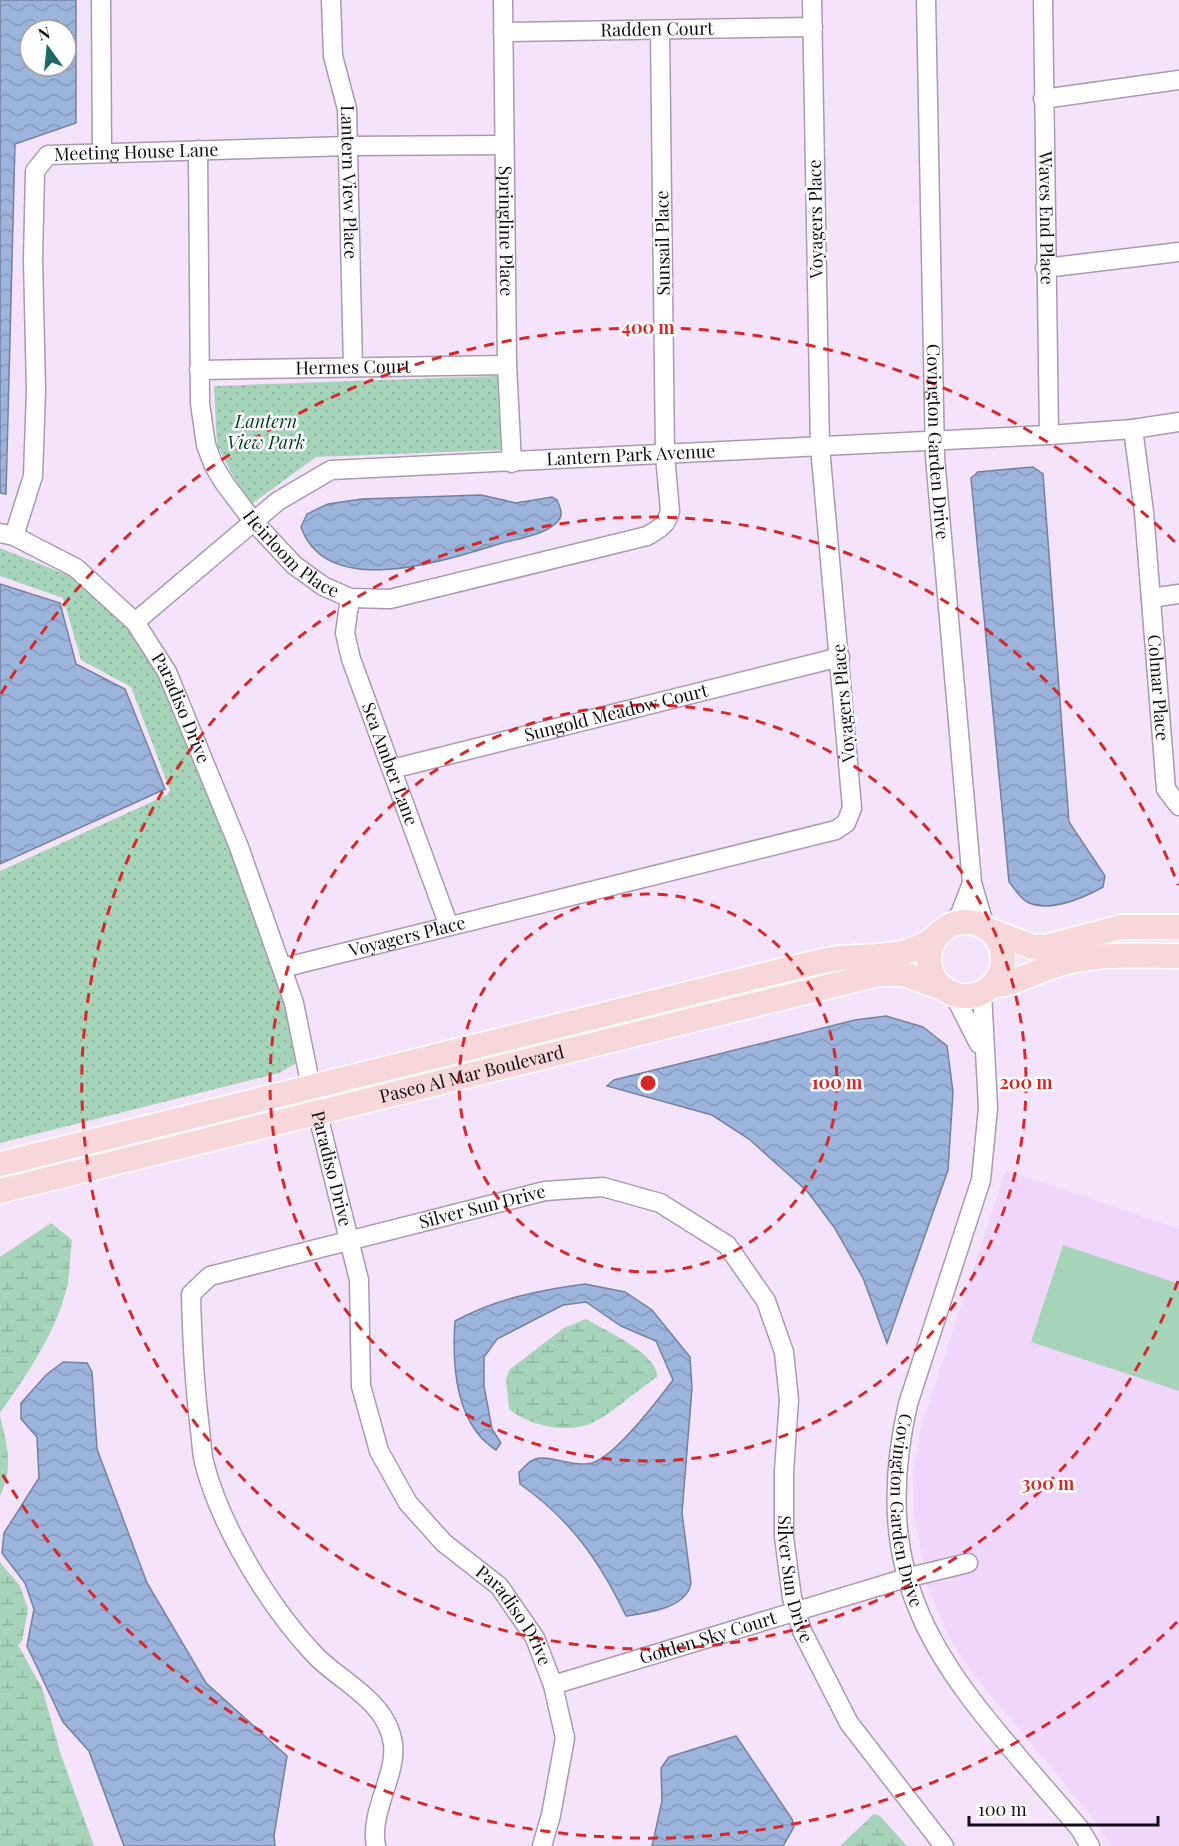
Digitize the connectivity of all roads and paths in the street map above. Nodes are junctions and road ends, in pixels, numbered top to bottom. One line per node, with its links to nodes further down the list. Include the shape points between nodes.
1 (101, 0): 15 (street)
2 (331, 0): 13 (street, Lantern View Place, via 333,56 347,109)
3 (503, 0): 9 (street, Springline Place)
4 (812, 0): 7 (street, Voyagers Place)
5 (926, 0): 24 (street, Covington Garden Drive)
6 (1043, 0): 11 (street, Waves End Place)
7 (813, 27): 8 (street, Radden Court); 25 (street, Voyagers Place)
8 (660, 31): 9 (street, Radden Court); 26 (street, Sunsail Place)
9 (503, 32): 12 (street, Springline Place)
10 (1179, 80): 11 (street)
11 (1043, 99): 17 (street, Waves End Place)
12 (504, 145): 13 (street, Meeting House Lane); 18 (street, Springline Place)
13 (349, 146): 14 (street, Meeting House Lane); 19 (street, Lantern View Place)
14 (198, 150): 15 (street, Meeting House Lane); 20 (street, Heirloom Place)
15 (102, 153): 29 (street, Meeting House Lane, via 48,155 35,171 33,476)
16 (1179, 252): 17 (street)
17 (1045, 268): 23 (street, Waves End Place)
18 (507, 365): 19 (street, Hermes Court); 27 (street, Springline Place)
19 (353, 367): 20 (street, Hermes Court)
20 (199, 370): 28 (street, Heirloom Place, via 206,445 225,484)
21 (1179, 422): 22 (street, Lantern Park Avenue)
22 (1133, 429): 23 (street, Lantern Park Avenue); 32 (street, Colmar Place)
23 (1049, 435): 24 (street, Lantern Park Avenue)
24 (935, 441): 25 (street, Lantern Park Avenue); 37 (street, Covington Garden Drive)
25 (820, 447): 26 (street, Lantern Park Avenue); 34 (street, Voyagers Place)
26 (665, 456): 27 (street, Lantern Park Avenue); 31 (street, Heirloom Place, via 668,520 647,536 390,599)
27 (512, 463): 28 (street, Lantern Park Avenue, via 331,470 278,501)
28 (253, 521): 31 (street, Heirloom Place, via 294,565 323,586); 33 (street, Lantern Park Avenue)
29 (7, 534): 33 (street, Paradiso Drive, via 76,568)
30 (1179, 594): 32 (street)
31 (350, 598): 35 (street, Sea Amber Lane, via 345,633 351,659)
32 (1151, 598): 36 (street, Colmar Place, via 1166,789)
33 (135, 621): 43 (street, Paradiso Drive, via 167,672 239,847)
34 (840, 657): 35 (street, Sungold Meadow Court); 38 (street, Voyagers Place, via 852,808 846,823 836,831)
35 (392, 768): 38 (street, Sea Amber Lane)
36 (1179, 806)
37 (972, 883): 40 (street, Covington Garden Drive); 41 (street, Covington Garden Drive, via 960,914)
38 (449, 926): 43 (street, Voyagers Place)
39 (1179, 927): 40 (main road, via 1121,927 1045,947 1033,947)
40 (988, 929): 41 (main road, via 968,922); 44 (main road, via 999,941 1003,959 999,976)
41 (943, 931): 45 (main road, via 930,953 930,965 936,981); 47 (main road, Paseo Al Mar Boulevard, via 909,951 839,958 784,970)
42 (1179, 956): 44 (main road, via 1088,957 1049,966)
43 (282, 968): 47 (street, Paradiso Drive, via 294,1003)
44 (986, 989): 45 (main road, via 963,995); 46 (street, Covington Garden Drive)
45 (949, 991): 46 (street, Covington Garden Drive); 48 (main road, Paseo Al Mar Boulevard, via 903,974 879,974)
46 (984, 1057): 53 (street, Covington Garden Drive, via 988,1108 981,1180 908,1404 899,1448 897,1519)
47 (312, 1087): 48 (street, Paradiso Drive); 49 (main road, Paseo Al Mar Boulevard)
48 (318, 1112): 50 (main road, Paseo Al Mar Boulevard); 51 (street, Paradiso Drive)
49 (0, 1164)
50 (0, 1191)
51 (349, 1241): 54 (street, Silver Sun Drive, via 545,1191 603,1187 660,1203 727,1245 766,1301 784,1352 789,1400 784,1537); 55 (street, Paradiso Drive, via 359,1280 361,1386 380,1451 408,1503 444,1543 499,1586 535,1638); 56 (street, Silver Sun Drive, via 210,1276 191,1294 192,1364 204,1462 232,1536 278,1609 315,1655 380,1711 393,1744 373,1832)
52 (968, 1563): 53 (street, Golden Sky Court)
53 (906, 1578): 54 (street, Golden Sky Court); 59 (street, Covington Garden Drive, via 931,1639 961,1687)
54 (796, 1612): 55 (street, Golden Sky Court); 58 (street, Silver Sun Drive, via 849,1723)
55 (553, 1685): 57 (street, Paradiso Drive, via 565,1738)
56 (376, 1846)
57 (542, 1846)
58 (944, 1846)
59 (1090, 1846)

